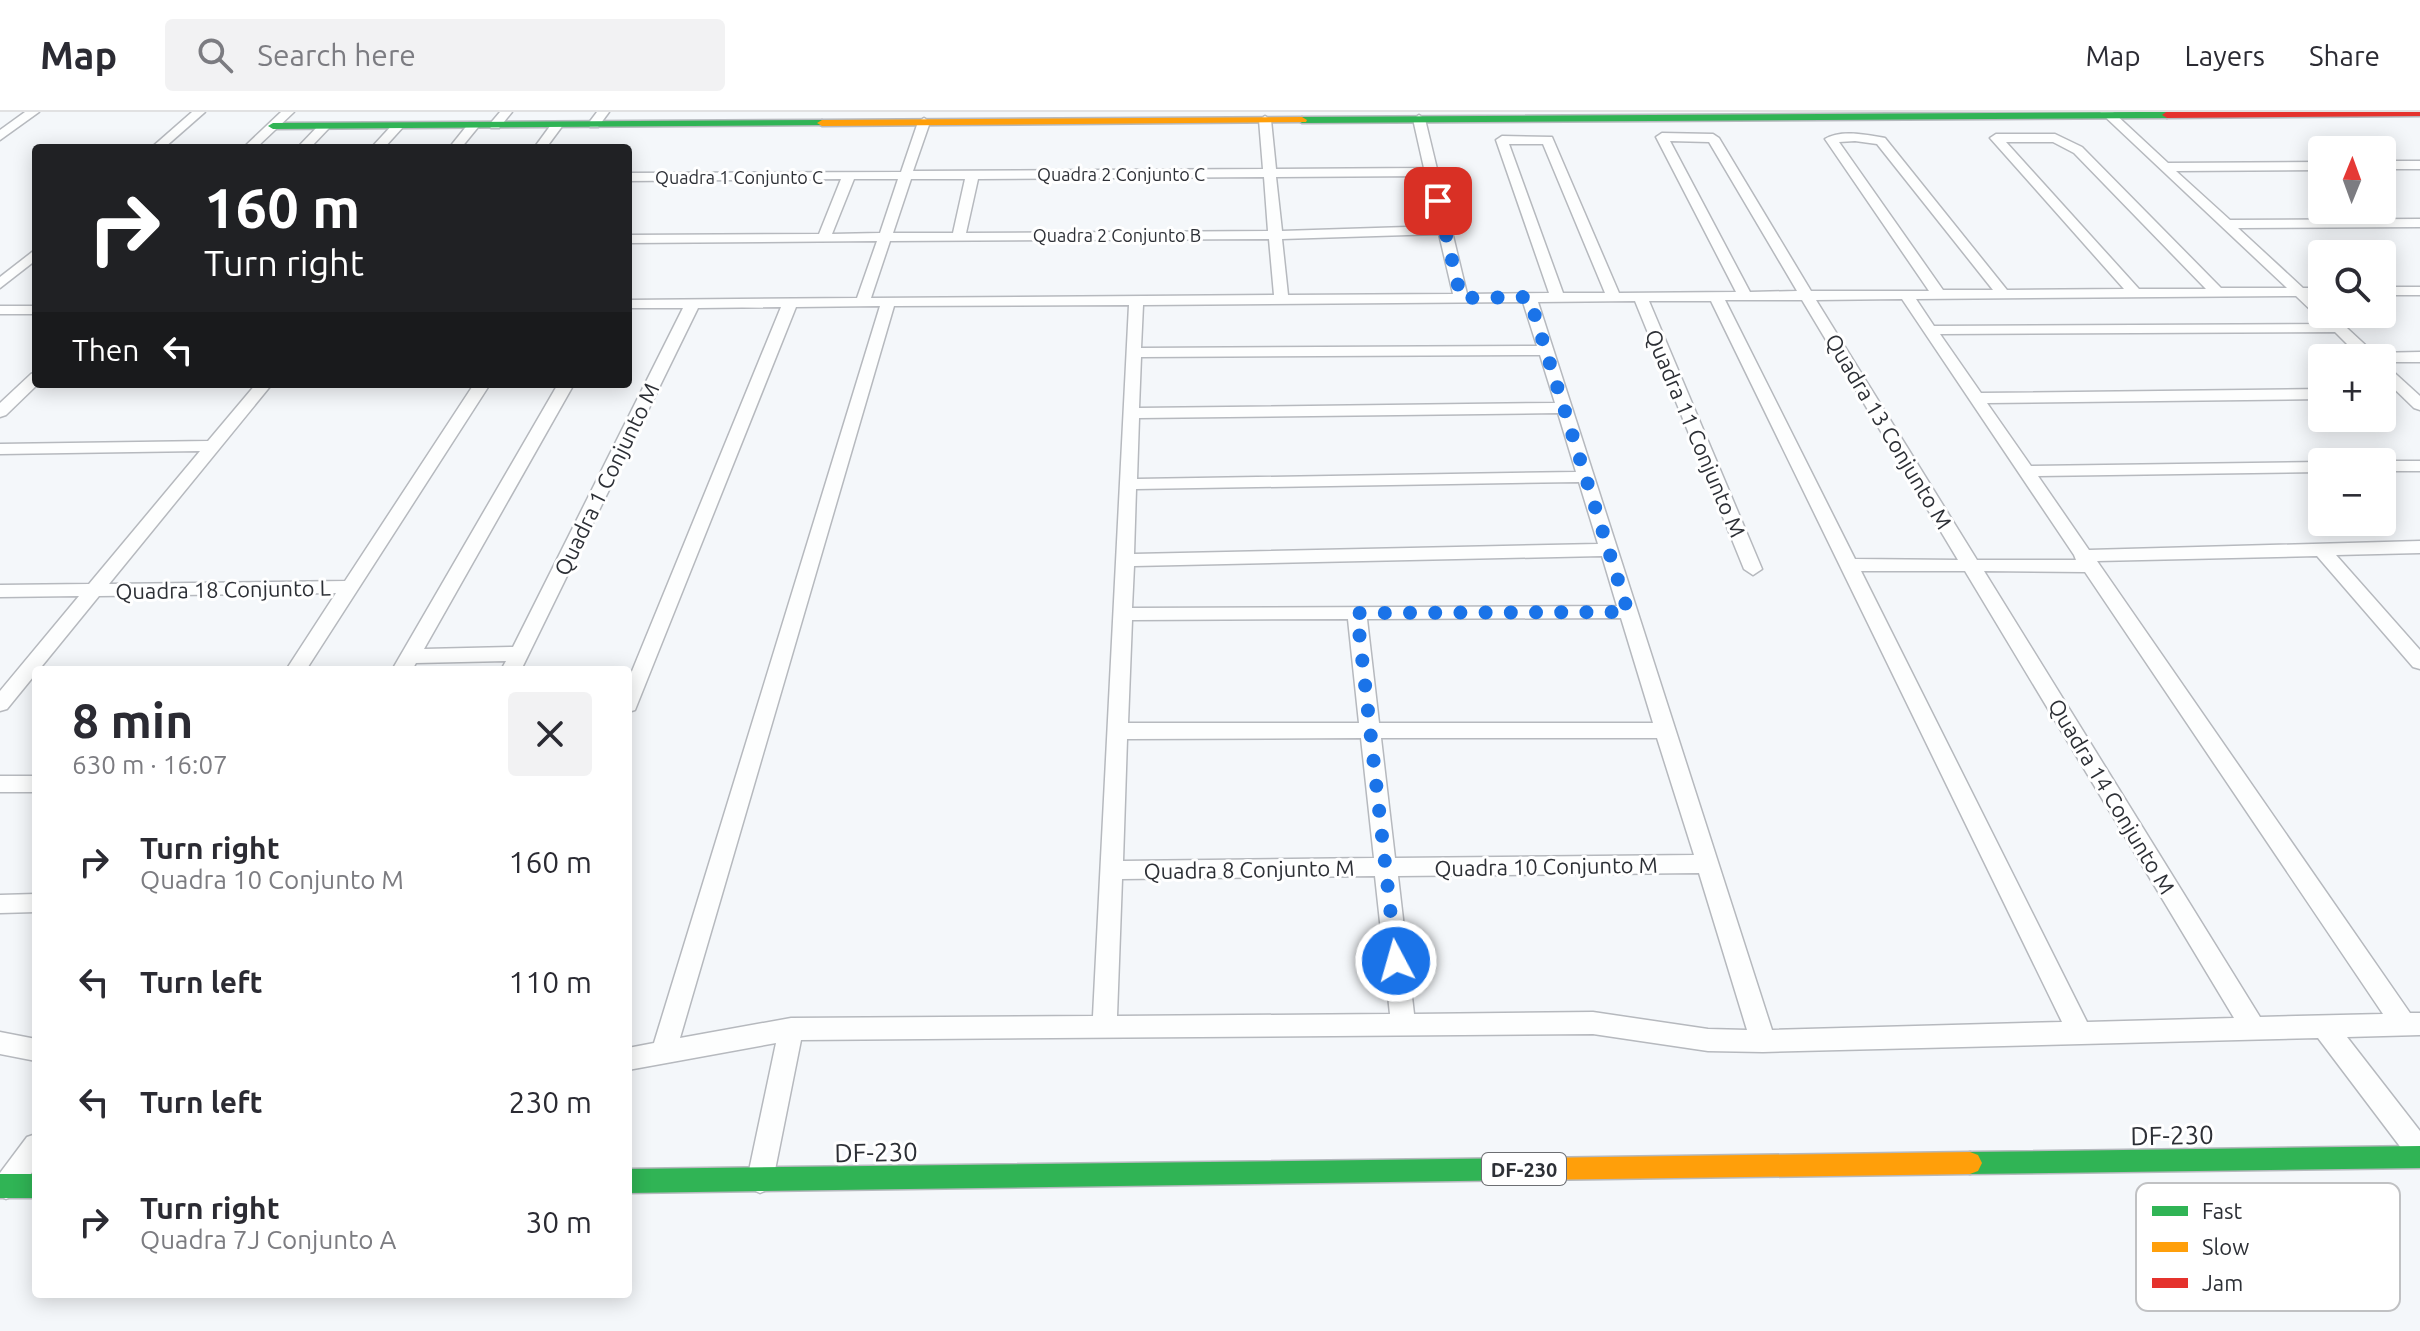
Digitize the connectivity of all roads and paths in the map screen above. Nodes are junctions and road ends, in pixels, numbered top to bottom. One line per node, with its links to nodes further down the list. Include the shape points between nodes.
1 (33, 112): 31 (street)
2 (199, 112): 36 (street)
3 (288, 112): 28 (street)
4 (2108, 113): 5 (street); 10 (street); 45 (street)
5 (2263, 113): 6 (street)
6 (2420, 113)
7 (1795, 114): 8 (street); 18 (street)
8 (1841, 114): 9 (street); 32 (street)
9 (1964, 114): 13 (street)
10 (2030, 114): 13 (street)
11 (1469, 115): 17 (street); 25 (street)
12 (1633, 115): 17 (street); 18 (street)
13 (2007, 115): 33 (street)
14 (1103, 116): 19 (street); 24 (street)
15 (1309, 116): 16 (street); 19 (street)
16 (1356, 116): 25 (street)
17 (1517, 116): 35 (street)
18 (1678, 116): 34 (street)
19 (1253, 117): 47 (street)
20 (500, 118): 27 (street); 29 (street)
21 (599, 118): 22 (street); 27 (street)
22 (712, 118): 23 (street)
23 (778, 118): 24 (street)
24 (935, 119): 50 (street)
25 (1419, 119): 46 (street)
26 (391, 121): 29 (street); 30 (street); 39 (street)
27 (557, 125): 41 (street)
28 (273, 126): 30 (street); 37 (street)
29 (473, 126): 40 (street)
30 (324, 127): 38 (street)
31 (0, 136)
32 (1855, 137): 68 (street, via 1881,141); 71 (street, via 1831,139)
33 (2029, 137): 66 (street, via 1996,138); 67 (street, via 2055,138 2078,150)
34 (1682, 138): 69 (street, Quadra 13 Conjunto M, via 1713,138); 73 (street, via 1662,137)
35 (1522, 140): 75 (street, via 1502,140); 76 (street, via 1548,140)
36 (162, 144)
37 (253, 144)
38 (307, 144)
39 (379, 144)
40 (458, 144)
41 (543, 144)
42 (2396, 165): 43 (street)
43 (2420, 165)
44 (2308, 166): 45 (street)
45 (2165, 167): 53 (street)
46 (1431, 172): 47 (street, Quadra 2 Conjunto C); 54 (street)
47 (1270, 173): 48 (street, Quadra 2 Conjunto C); 55 (street)
48 (972, 175): 50 (street, Quadra 2 Conjunto C); 56 (street)
49 (849, 176): 50 (street, Quadra 1 Conjunto C); 51 (street, Quadra 1 Conjunto C); 57 (street)
50 (906, 176): 58 (street)
51 (632, 177)
52 (2420, 223): 53 (street)
53 (2226, 224): 64 (street)
54 (1445, 230): 55 (street, Quadra 2 Conjunto B); 78 (street)
55 (1276, 235): 56 (street, Quadra 2 Conjunto B); 79 (street)
56 (959, 236): 58 (street, Quadra 2 Conjunto B)
57 (824, 237): 58 (street, Quadra 2 Conjunto B); 59 (street, Quadra 2 Conjunto B)
58 (885, 237): 82 (street)
59 (632, 239)
60 (32, 256): 61 (street)
61 (0, 284)
62 (2396, 291): 63 (street)
63 (2420, 291)
64 (2299, 292): 65 (street); 67 (street); 81 (street)
65 (2308, 292)
66 (2135, 293): 67 (street); 68 (street)
67 (2218, 293)
68 (2003, 294): 71 (street)
69 (1806, 295): 70 (street); 73 (street); 123 (street, Quadra 13 Conjunto M)
70 (1906, 295): 71 (street); 90 (street)
71 (1939, 295)
72 (1716, 296): 73 (street); 77 (street); 122 (street)
73 (1745, 296)
74 (1529, 297): 75 (street); 78 (street); 92 (street)
75 (1557, 297): 76 (street)
76 (1614, 297): 77 (street)
77 (1640, 297): 124 (street, Quadra 11 Conjunto M)
78 (1461, 298): 79 (street)
79 (1281, 299): 80 (street)
80 (1136, 300): 83 (street); 93 (street)
81 (2308, 301)
82 (863, 302): 83 (street); 85 (street)
83 (888, 302): 159 (street)
84 (693, 303): 85 (street); 86 (street); 131 (street, Quadra 1 Conjunto M)
85 (790, 303): 137 (street)
86 (632, 304)
87 (32, 310): 88 (street)
88 (2, 312)
89 (2338, 328): 90 (street); 91 (street)
90 (1930, 330): 104 (street)
91 (2355, 344)
92 (1546, 350): 93 (street); 106 (street)
93 (1134, 353): 108 (street)
94 (2396, 357): 95 (street)
95 (2420, 357)
96 (32, 381): 107 (street)
97 (2396, 382): 102 (street)
98 (261, 388): 109 (street)
99 (479, 388): 125 (street)
100 (564, 388): 133 (street, Quadra 1 Conjunto M)
101 (2396, 392): 102 (street)
102 (2407, 392): 105 (street)
103 (2308, 394): 104 (street)
104 (1976, 398): 114 (street)
105 (2420, 405)
106 (1564, 408): 108 (street); 115 (street)
107 (0, 412)
108 (1131, 413): 116 (street)
109 (213, 446): 110 (street); 126 (street)
110 (0, 449)
111 (2396, 466): 112 (street)
112 (2420, 466)
113 (2308, 467): 114 (street)
114 (2025, 471): 121 (street)
115 (1586, 477): 116 (street); 119 (street)
116 (1128, 484): 120 (street)
117 (2420, 547): 118 (street)
118 (2321, 549): 121 (street); 132 (street)
119 (1609, 550): 120 (street); 128 (street)
120 (1125, 560): 130 (street)
121 (2085, 561): 123 (street); 150 (street)
122 (1849, 565): 123 (street); 155 (street)
123 (1972, 567): 152 (street, Quadra 14 Conjunto M)
124 (1753, 569)
125 (350, 587): 126 (street, Quadra 18 Conjunto L); 135 (street)
126 (95, 590): 127 (street, Quadra 18 Conjunto L); 134 (street)
127 (0, 591)
128 (1628, 612): 129 (street); 140 (street)
129 (1357, 613): 130 (street); 139 (street)
130 (1123, 614): 141 (street)
131 (515, 662): 133 (street, Quadra 1 Conjunto M)
132 (2420, 662)
133 (406, 663)
134 (38, 666)
135 (299, 666)
136 (28, 680): 138 (street)
137 (632, 695)
138 (2, 700)
139 (1370, 730): 140 (street); 141 (street); 145 (street)
140 (1665, 730): 144 (street)
141 (1118, 731): 146 (street)
142 (0, 784): 143 (street)
143 (32, 784)
144 (1707, 864): 145 (street, Quadra 10 Conjunto M); 156 (street)
145 (1385, 867): 146 (street, Quadra 8 Conjunto M); 149 (street)
146 (1112, 870): 153 (street)
147 (32, 903): 148 (street)
148 (0, 904)
149 (1403, 1024): 153 (street); 156 (street, via 1593,1023 1708,1040)
150 (2411, 1024): 151 (street)
151 (2323, 1025): 152 (street); 162 (street)
152 (2252, 1026): 155 (street)
153 (1105, 1027): 154 (street)
154 (791, 1029): 159 (street); 163 (street)
155 (2080, 1033): 156 (street)
156 (1763, 1041)
157 (0, 1043): 158 (street)
158 (32, 1049)
159 (664, 1051): 160 (street)
160 (632, 1058)
161 (32, 1151): 165 (street)
162 (2420, 1155): 163 (street, DF-230 / DF-230)
163 (760, 1180): 164 (street, DF-230 / DF-230)
164 (632, 1181)
165 (3, 1186): 166 (street)
166 (32, 1186)

